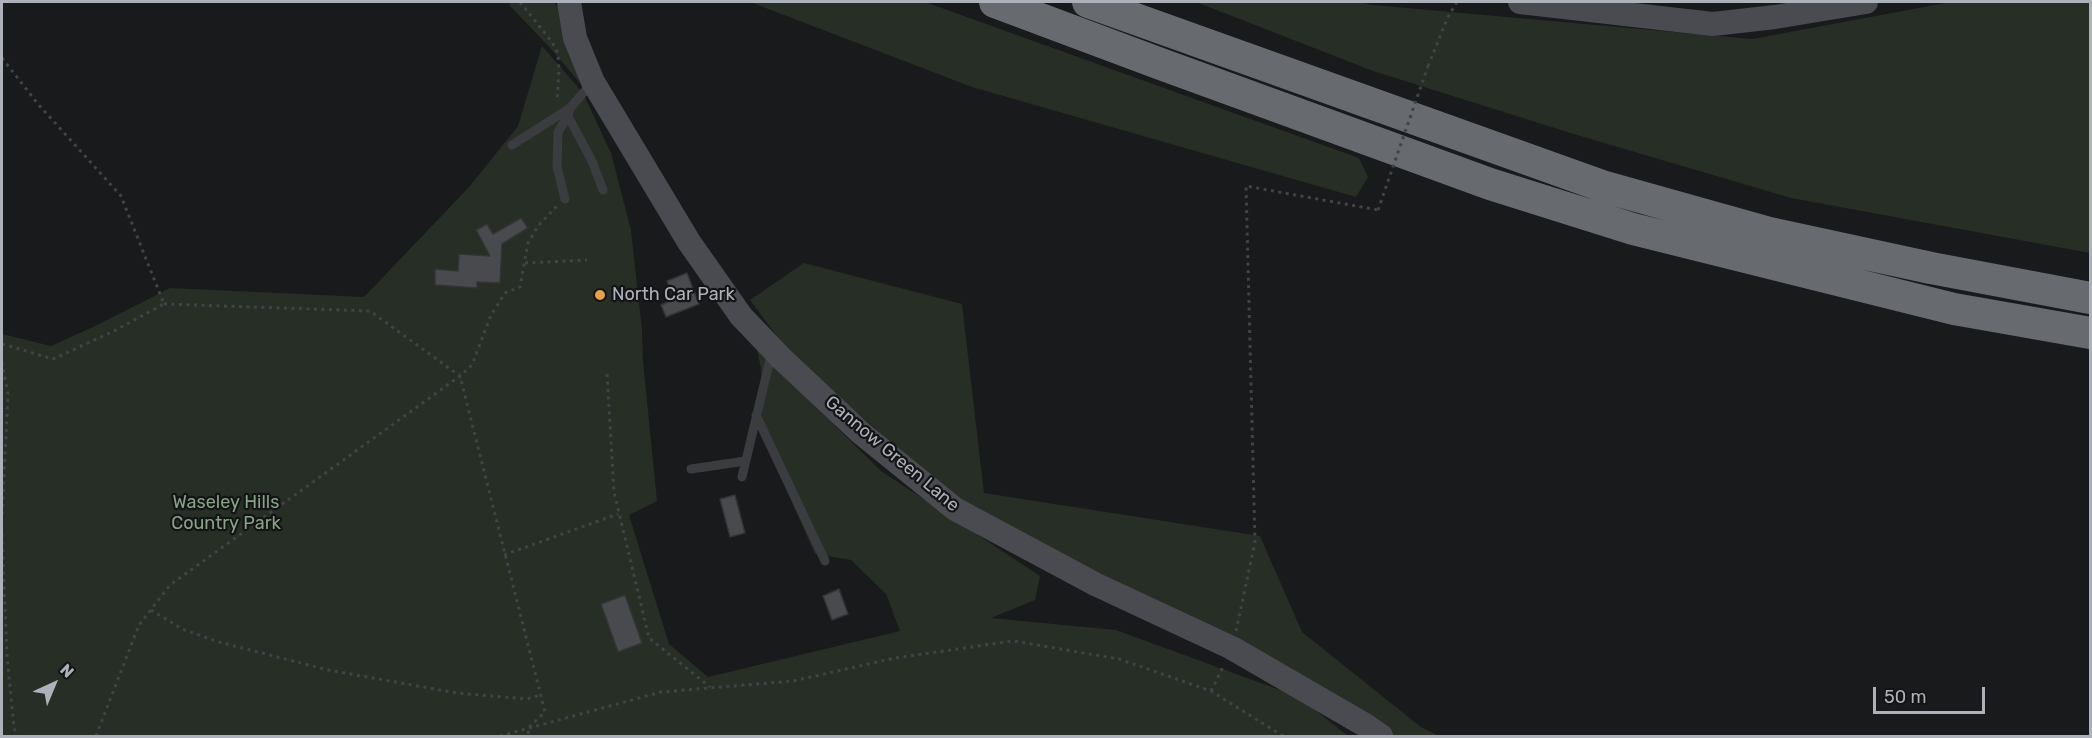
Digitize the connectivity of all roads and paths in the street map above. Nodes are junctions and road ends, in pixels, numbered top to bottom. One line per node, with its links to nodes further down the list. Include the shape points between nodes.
1 (520, 2): 11 (path, via 558,54)
2 (569, 2): 9 (street, Gannow Green Lane, via 575,38)
3 (995, 2): 19 (highway, via 1490,184 1633,230 1954,309)
4 (1088, 2): 17 (highway, via 1605,187 1769,232)
5 (1457, 2): 35 (path, bridge, via 1428,66 1378,210 1246,186 1256,542)
6 (1520, 2): 7 (street, via 1713,24)
7 (1866, 2)
8 (2, 58): 18 (path, via 121,196)
9 (593, 82): 10 (lane); 21 (street, Gannow Green Lane, via 689,242 741,316)
10 (569, 112): 11 (lane); 13 (lane); 14 (lane, via 558,132 557,167)
11 (557, 117): 12 (lane)
12 (512, 145)
13 (603, 190)
14 (565, 199): 16 (path, via 538,226 528,243)
15 (587, 260): 16 (path)
16 (525, 263): 24 (path, via 520,287 505,293 491,315 476,358)
17 (2091, 298)
18 (164, 304): 20 (path, via 53,359); 24 (path, via 370,311)
19 (2091, 333)
20 (2, 344)
21 (772, 349): 25 (lane); 35 (street, Gannow Green Lane, via 861,433 955,509 1095,585)
22 (2, 362): 30 (path, via 8,394)
23 (607, 374): 29 (path, via 614,492)
24 (460, 376): 32 (path); 34 (path, via 170,585)
25 (756, 415): 26 (lane); 33 (lane)
26 (746, 461): 27 (lane); 28 (lane)
27 (691, 469)
28 (742, 477)
29 (619, 514): 32 (path); 36 (path, via 649,638)
30 (2, 519)
31 (2, 534): 40 (path, via 7,656)
32 (504, 555): 38 (path)
33 (825, 561)
34 (151, 610): 38 (path, via 182,629 219,642 328,670 457,693 526,699); 41 (path, via 139,625)
35 (1232, 648): 37 (path); 45 (street, Gannow Green Lane)
36 (712, 688): 37 (path, via 793,681 895,658 1012,641 1119,660); 39 (path, via 661,692)
37 (1211, 691): 44 (path)
38 (540, 695): 39 (path, via 544,712)
39 (528, 728): 42 (path); 43 (path)
40 (17, 736)
41 (96, 736)
42 (500, 736)
43 (529, 736)
44 (1283, 736)
45 (1381, 736)

